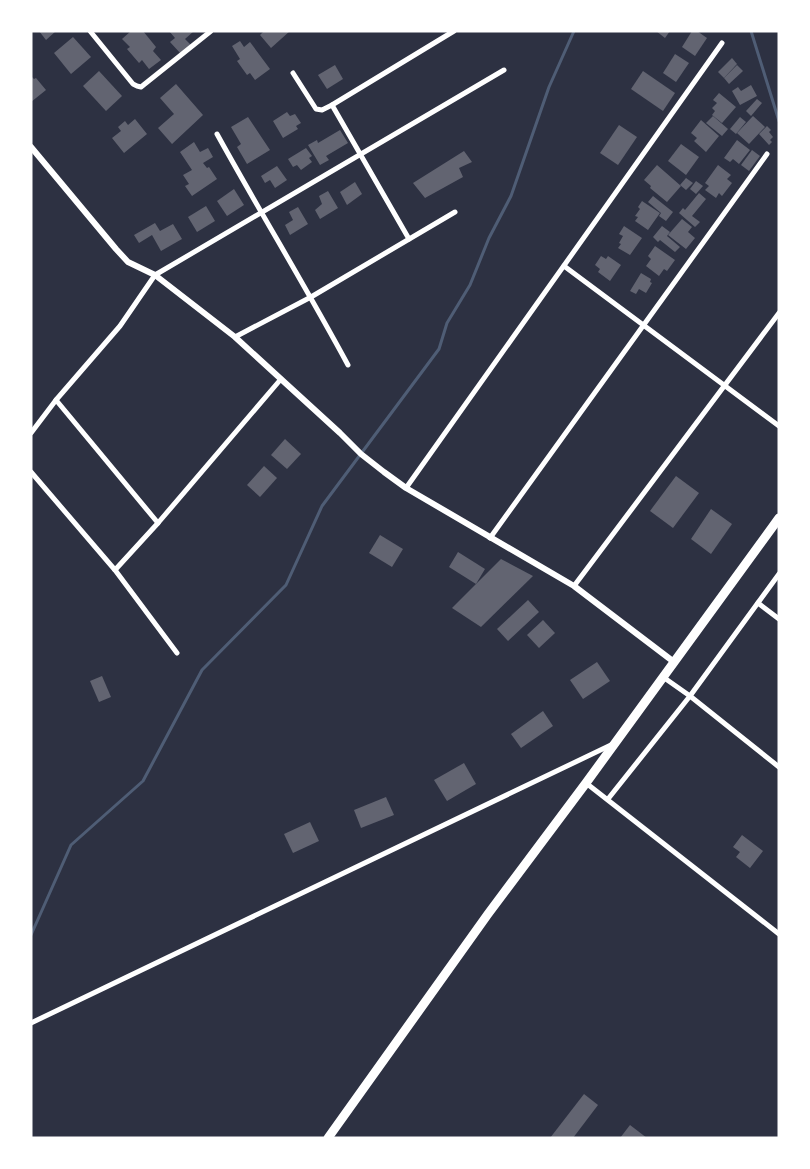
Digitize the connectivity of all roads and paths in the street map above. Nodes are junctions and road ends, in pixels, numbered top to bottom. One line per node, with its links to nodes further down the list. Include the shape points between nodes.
1 (90, 31): 2 (street, via 137,86)
2 (211, 31)
3 (454, 31): 7 (street)
4 (722, 43): 15 (street)
5 (504, 70): 10 (street)
6 (292, 73): 7 (street, via 316,109 322,110)
7 (332, 104): 10 (street)
8 (217, 134): 12 (street)
9 (31, 146): 16 (street, via 128,262)
10 (360, 153): 12 (street); 14 (street)
11 (767, 154): 19 (street)
12 (261, 212): 16 (street); 17 (street)
13 (455, 212): 14 (street)
14 (409, 239): 17 (street)
15 (564, 266): 19 (street); 28 (street)
16 (155, 275): 20 (street); 24 (street, via 120,326)
17 (311, 296): 20 (street); 21 (street)
18 (779, 313): 23 (street)
19 (643, 325): 23 (street); 31 (street)
20 (235, 337): 22 (street)
21 (348, 365)
22 (281, 379): 28 (street, via 361,454); 30 (street)
23 (724, 386): 25 (street); 34 (street)
24 (56, 400): 26 (street); 30 (street)
25 (779, 426)
26 (31, 434)
27 (31, 472): 32 (street)
28 (406, 488): 31 (street)
29 (779, 518): 38 (main road)
30 (158, 524): 32 (street)
31 (490, 538): 34 (street)
32 (115, 570): 37 (street)
33 (779, 574): 35 (street)
34 (574, 586): 38 (street)
35 (758, 603): 36 (street); 40 (street)
36 (779, 620)
37 (177, 653)
38 (674, 662): 39 (main road)
39 (663, 677): 40 (street); 41 (main road)
40 (690, 696): 42 (street); 44 (street)
41 (613, 744): 43 (main road); 46 (street)
42 (779, 767)
43 (586, 783): 44 (street); 47 (main road)
44 (608, 800): 45 (street)
45 (779, 934)
46 (31, 1023)
47 (328, 1138)

